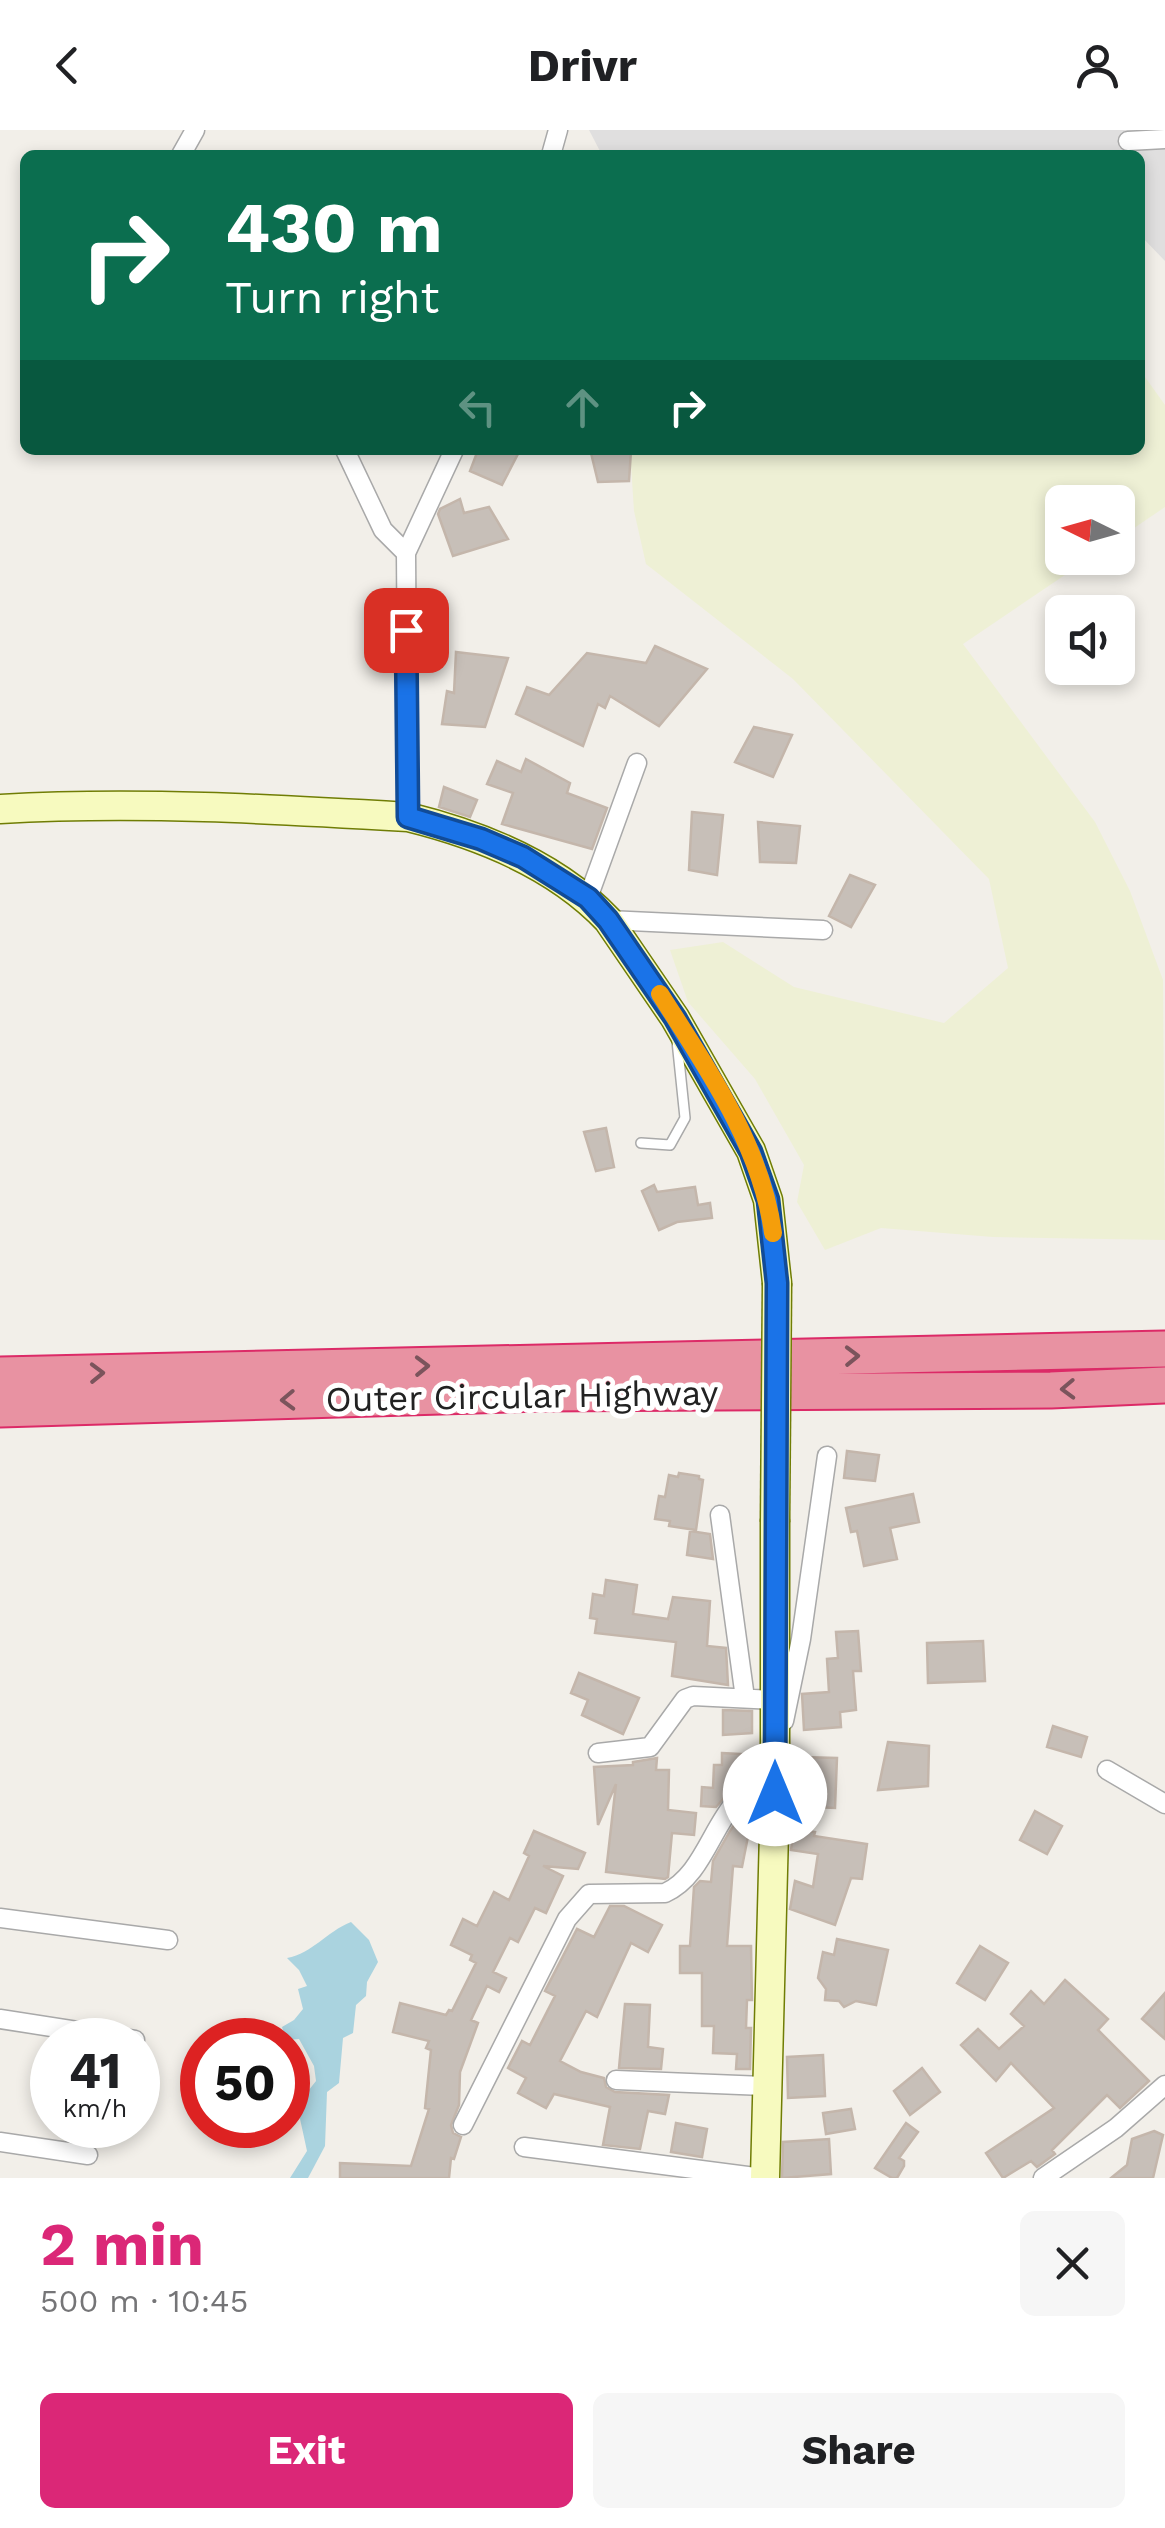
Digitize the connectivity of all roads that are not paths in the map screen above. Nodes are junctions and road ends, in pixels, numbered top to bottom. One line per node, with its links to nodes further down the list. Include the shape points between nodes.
1 (1165, 139): 2 (street)
2 (1128, 142)
3 (347, 455): 5 (street, via 383,530)
4 (452, 455): 5 (street)
5 (406, 552): 8 (street)
6 (637, 763): 9 (street)
7 (0, 809): 8 (main road, via 221,806)
8 (408, 817): 9 (main road, via 523,857)
9 (588, 898): 10 (main road)
10 (608, 920): 11 (street); 12 (main road)
11 (823, 930)
12 (675, 1018): 13 (lane, via 685,1118 670,1146); 21 (main road, bridge, via 711,1076 768,1200 777,1283)
13 (641, 1143)
14 (1165, 1349): 15 (highway, Outer Circular Highway, one-way to 14)
15 (0, 1375)
16 (1165, 1385): 17 (highway, Outer Circular Highway, one-way to 17)
17 (0, 1409)
18 (827, 1456): 23 (street, via 802,1639)
19 (720, 1515): 20 (street)
20 (745, 1698): 21 (street); 22 (street, via 685,1699 650,1746)
21 (775, 1700): 23 (main road)
22 (598, 1753)
23 (775, 1758): 25 (main road)
24 (1107, 1770): 26 (street)
25 (775, 1794): 33 (main road); 34 (street, via 736,1801 676,1888 589,1894 578,1903)
26 (1165, 1804)
27 (0, 1918): 28 (street)
28 (168, 1940)
29 (0, 2020): 30 (street)
30 (30, 2024)
31 (616, 2080): 33 (street)
32 (1165, 2085): 39 (street)
33 (766, 2086): 38 (main road)
34 (463, 2125)
35 (0, 2142): 37 (street)
36 (524, 2147): 38 (street)
37 (88, 2155)
38 (764, 2178)
39 (1043, 2178)

